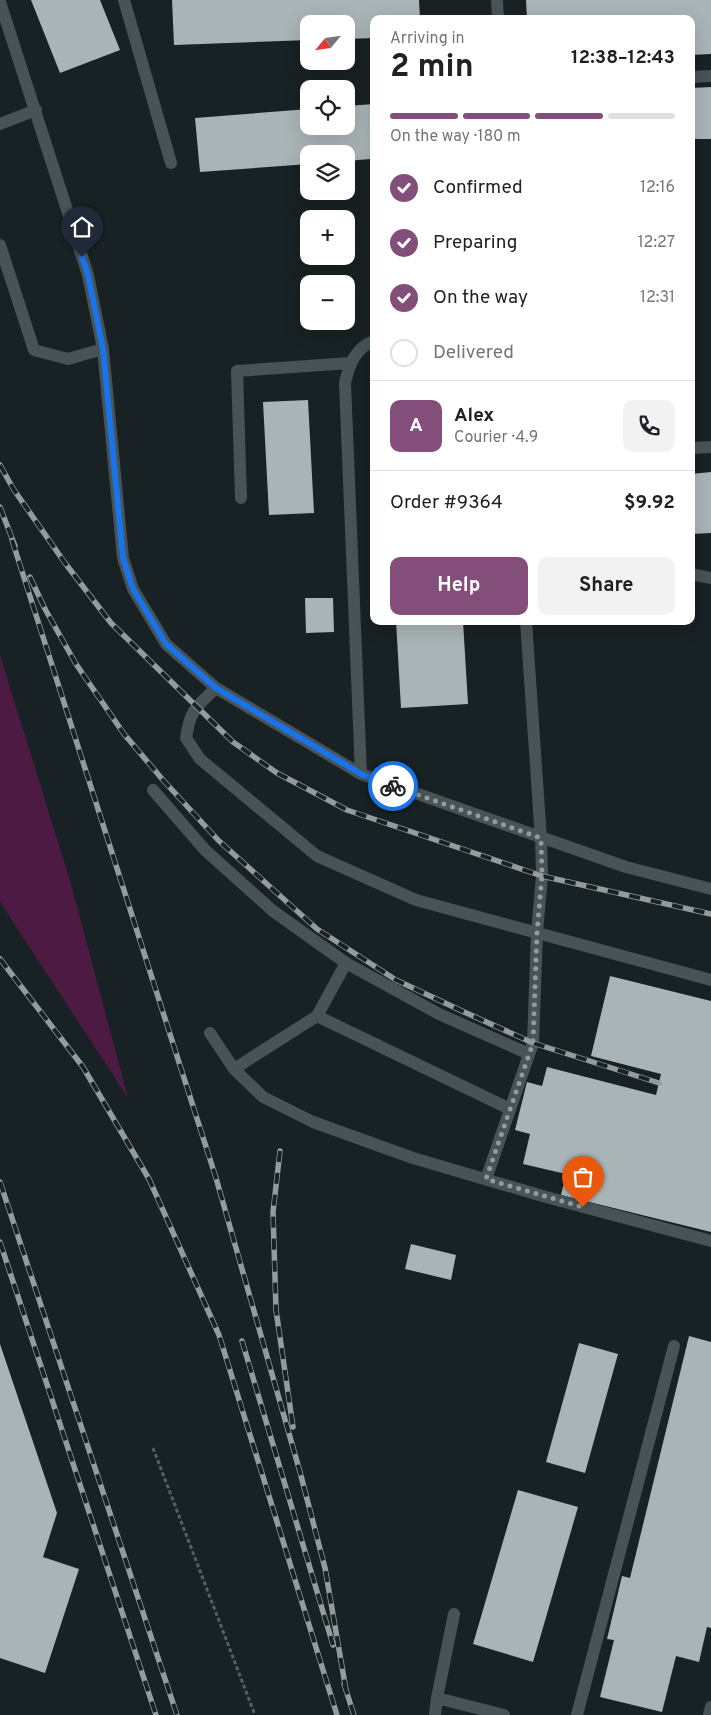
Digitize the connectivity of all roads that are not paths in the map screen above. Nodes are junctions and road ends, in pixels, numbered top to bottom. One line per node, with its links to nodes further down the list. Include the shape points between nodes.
1 (124, 0): 9 (lane)
2 (497, 0): 4 (lane)
3 (0, 2): 7 (lane)
4 (498, 15)
5 (711, 76): 6 (lane)
6 (695, 77)
7 (36, 110): 8 (lane); 12 (lane, via 88,275)
8 (0, 124)
9 (171, 163)
10 (0, 245): 12 (lane, via 34,350 68,359)
11 (370, 342): 13 (lane)
12 (103, 349): 20 (lane, via 123,558 133,589 166,644)
13 (350, 363): 16 (lane, via 237,370); 21 (lane, via 345,383)
14 (711, 447): 15 (lane)
15 (695, 448)
16 (241, 498)
17 (695, 575): 18 (lane)
18 (711, 578)
19 (526, 625): 23 (lane)
20 (216, 688): 21 (lane); 25 (lane, via 188,720 186,738 200,759 317,856 416,900)
21 (361, 774): 23 (lane)
22 (153, 790): 26 (lane, via 206,850 266,904)
23 (541, 838): 24 (lane, via 626,867); 25 (lane, via 542,876)
24 (711, 889)
25 (537, 932): 27 (lane); 30 (lane, via 533,1043)
26 (346, 963): 28 (lane); 30 (lane, via 439,1014)
27 (711, 980)
28 (317, 1016): 31 (lane); 32 (lane)
29 (210, 1033): 31 (lane)
30 (529, 1054): 32 (lane)
31 (234, 1069): 33 (lane, via 263,1097 314,1122 413,1158)
32 (510, 1109): 33 (lane)
33 (486, 1179): 34 (lane)
34 (711, 1241)
35 (674, 1346): 41 (lane)
36 (454, 1614): 37 (lane)
37 (437, 1698): 39 (lane); 40 (lane)
38 (711, 1707): 42 (lane)
39 (435, 1715)
40 (504, 1715)
41 (577, 1715)
42 (709, 1715)

